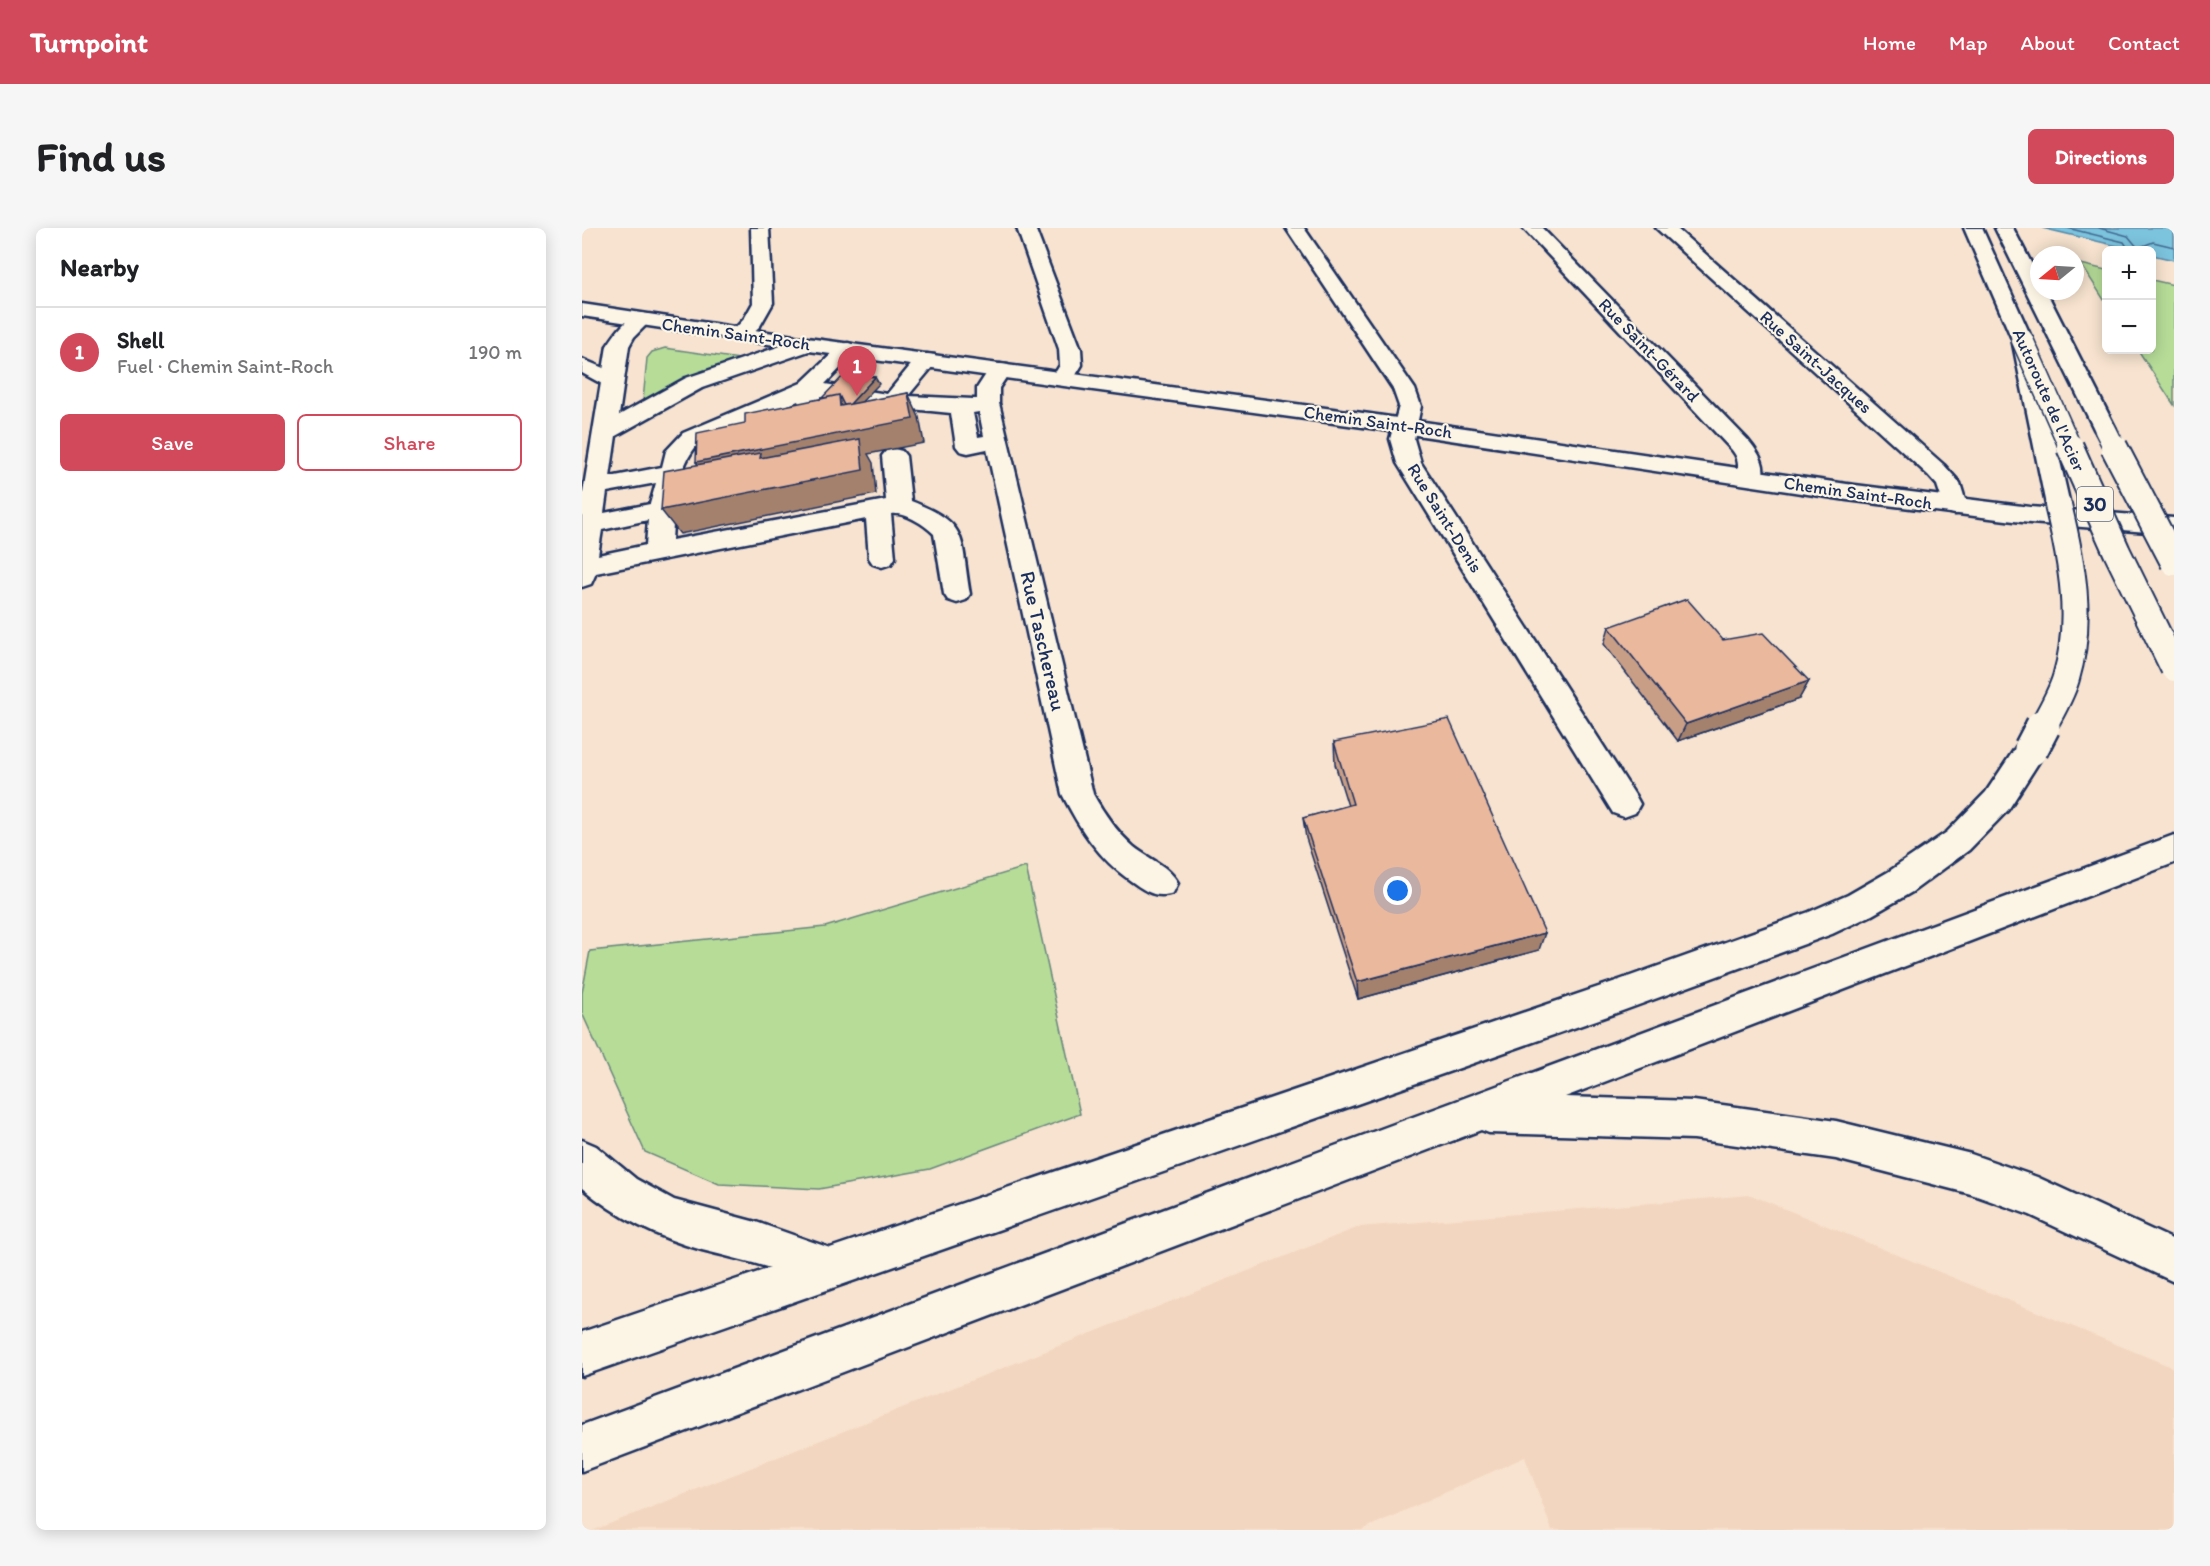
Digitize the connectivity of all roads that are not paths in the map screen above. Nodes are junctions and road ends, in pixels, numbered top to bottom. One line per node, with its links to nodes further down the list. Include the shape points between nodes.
1 (760, 228): 10 (main road, via 764,303)
2 (1026, 228): 17 (main road, via 1070,349 1071,365)
3 (1294, 228): 24 (main road, Rue Saint-Denis, via 1404,389 1410,406)
4 (1665, 228): 33 (main road, Rue Saint-Jacques, via 1928,462 1948,483)
5 (1973, 228): 11 (main road, Autoroute de l'Acier / 30)
6 (2004, 228): 25 (main road, Autoroute de l'Acier / 30)
7 (1541, 230): 31 (main road, Rue Saint-Gérard, via 1740,445 1750,458)
8 (582, 310): 9 (main road, Chemin Saint-Roch)
9 (641, 320): 10 (main road, Chemin Saint-Roch); 18 (main road, via 619,342)
10 (740, 334): 12 (main road, Chemin Saint-Roch)
11 (2022, 339): 43 (main road, Autoroute de l'Acier / 30, bridge, via 2117,552); 50 (main road, bridge, via 2066,534 2075,605 2072,655 2065,681 2031,749 1997,801 1958,841 1900,882 1820,923)
12 (807, 344): 13 (main road, Chemin Saint-Roch); 26 (main road, via 694,383)
13 (848, 349): 14 (main road, Chemin Saint-Roch); 19 (main road)
14 (927, 360): 16 (main road, Chemin Saint-Roch); 20 (main road)
15 (582, 365): 18 (main road)
16 (1000, 370): 17 (main road, Chemin Saint-Roch); 21 (main road, Rue Taschereau, via 988,388)
17 (1063, 378): 24 (main road, Chemin Saint-Roch)
18 (612, 380): 26 (main road)
19 (809, 388): 20 (main road); 23 (main road); 27 (main road)
20 (893, 400): 22 (main road); 23 (main road)
21 (988, 403): 22 (main road); 28 (main road, Rue Taschereau)
22 (961, 407): 28 (main road, via 968,446)
23 (798, 418): 27 (main road)
24 (1406, 426): 31 (main road, Chemin Saint-Roch); 44 (main road, Rue Saint-Denis, via 1402,439 1409,463)
25 (2105, 429): 37 (main road, bridge); 40 (main road, Autoroute de l'Acier / 30, bridge)
26 (604, 433): 32 (main road)
27 (691, 438): 30 (main road, via 678,451)
28 (996, 440): 46 (main road, Rue Taschereau, via 1078,794 1108,844 1128,863)
29 (894, 456): 34 (main road)
30 (672, 472): 32 (main road); 35 (main road)
31 (1751, 478): 33 (main road, Chemin Saint-Roch)
32 (596, 487): 36 (main road)
33 (1954, 506): 37 (main road, Chemin Saint-Roch)
34 (889, 507): 38 (main road); 39 (main road); 42 (main road, via 934,519 944,526)
35 (662, 509): 36 (main road); 38 (main road)
36 (590, 524): 41 (main road)
37 (2174, 527)
38 (658, 551): 41 (main road)
39 (882, 558)
40 (2174, 562)
41 (583, 572)
42 (957, 594)
43 (2174, 668)
44 (1624, 804)
45 (2174, 849): 47 (main road)
46 (1161, 883)
47 (1476, 1113): 49 (main road, via 1694,1120 1836,1140 1902,1154 2037,1197); 52 (main road)
48 (582, 1161): 50 (main road, via 614,1189 671,1219)
49 (2174, 1261)
50 (828, 1268): 51 (main road)
51 (582, 1354)
52 (582, 1448)

